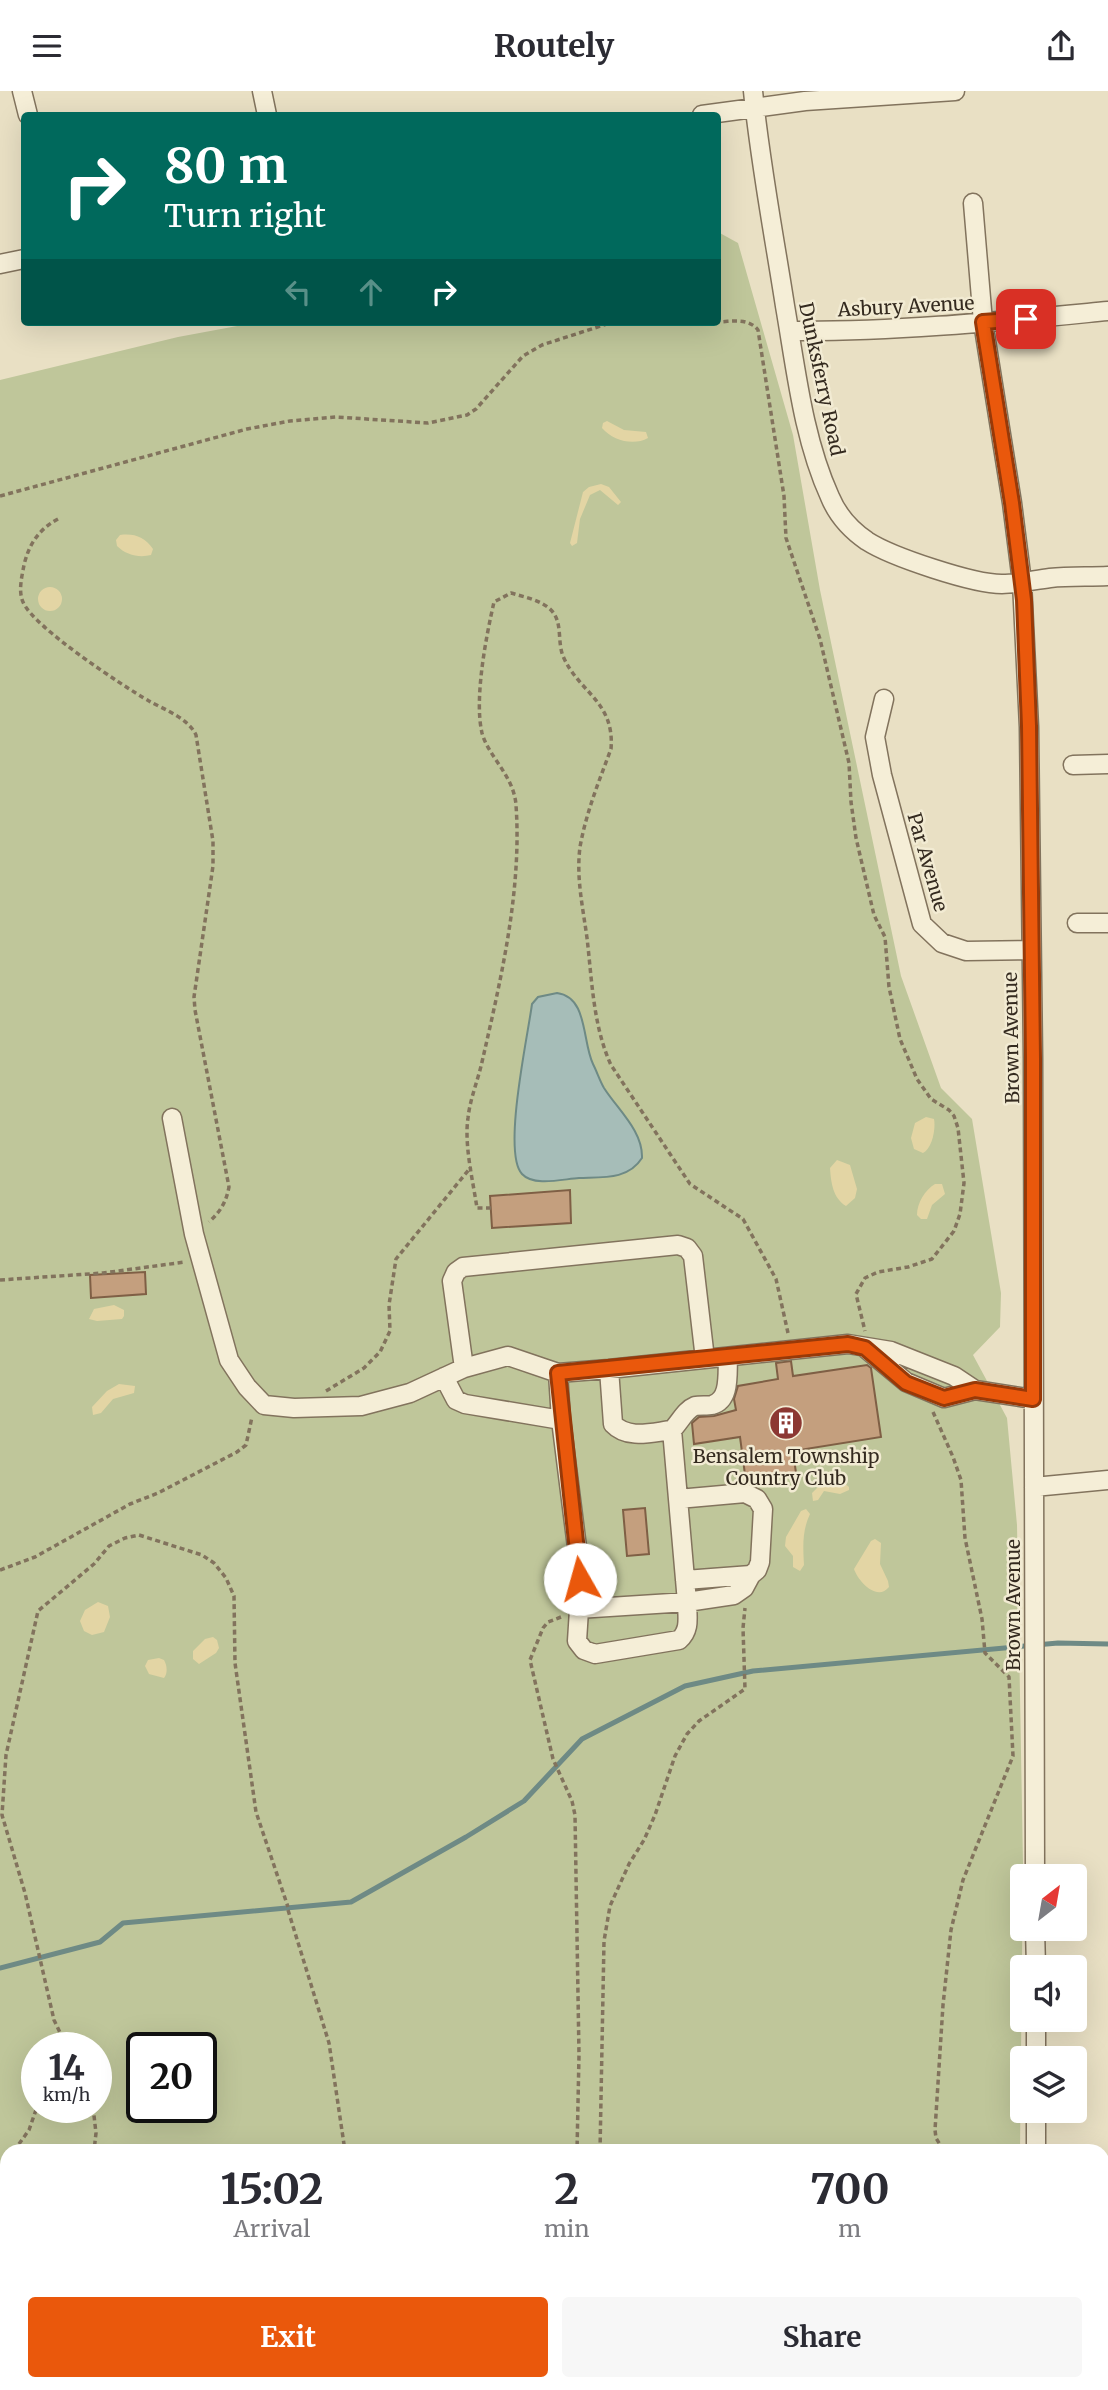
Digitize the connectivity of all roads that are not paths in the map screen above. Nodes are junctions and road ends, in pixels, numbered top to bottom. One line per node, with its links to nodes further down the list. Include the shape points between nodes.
1 (22, 91): 5 (street)
2 (262, 91): 6 (street)
3 (955, 91): 4 (street, via 805,101)
4 (754, 99): 7 (street); 13 (street, Dunksferry Road)
5 (27, 112)
6 (266, 112)
7 (712, 112)
8 (972, 204): 12 (street, Brown Avenue)
9 (21, 260): 10 (street)
10 (0, 264)
11 (1108, 311): 12 (street, Asbury Avenue)
12 (983, 322): 13 (street, Asbury Avenue); 15 (street, Brown Avenue)
13 (790, 331): 15 (street, Dunksferry Road, via 813,450 830,497 852,529 908,560 987,583)
14 (1108, 576): 15 (street, Dunksferry Road)
15 (1022, 582): 21 (street, Brown Avenue, via 1029,726)
16 (884, 699): 21 (street, Par Avenue, via 875,737 922,924 942,943 966,951)
17 (1108, 764): 18 (street)
18 (1073, 765)
19 (1077, 923): 20 (street)
20 (1108, 923)
21 (1030, 950): 31 (street, Brown Avenue)
22 (172, 1118): 29 (street, via 194,1234 229,1360 264,1405 360,1406)
23 (865, 1348): 24 (street, via 848,1344); 30 (street, via 891,1351 954,1376); 30 (street, via 906,1383 924,1391 944,1398)
24 (728, 1357): 25 (street); 33 (street, via 722,1399 713,1405 695,1406)
25 (705, 1359): 26 (street, via 693,1256 678,1245 463,1267 452,1281); 27 (street)
26 (464, 1367): 28 (street, via 508,1356); 29 (street)
27 (609, 1369): 28 (street); 33 (street, via 613,1424 620,1431)
28 (558, 1373): 32 (street)
29 (444, 1377): 32 (street, via 456,1400 466,1404)
30 (975, 1390): 31 (street)
31 (1033, 1399): 35 (street, Brown Avenue)
32 (561, 1420): 40 (street, via 580,1579)
33 (672, 1430): 36 (street)
34 (1108, 1481): 35 (street)
35 (1034, 1487): 41 (street, Brown Avenue)
36 (678, 1499): 37 (street, via 746,1493 757,1499 763,1509 760,1562); 38 (street)
37 (751, 1575): 38 (street); 39 (street, via 734,1595)
38 (685, 1580): 39 (street)
39 (687, 1602): 40 (street); 40 (street, via 688,1626 679,1640 595,1654 577,1641)
40 (578, 1609)
41 (1035, 1864)
42 (1036, 2123): 43 (street)
43 (1036, 2144)

